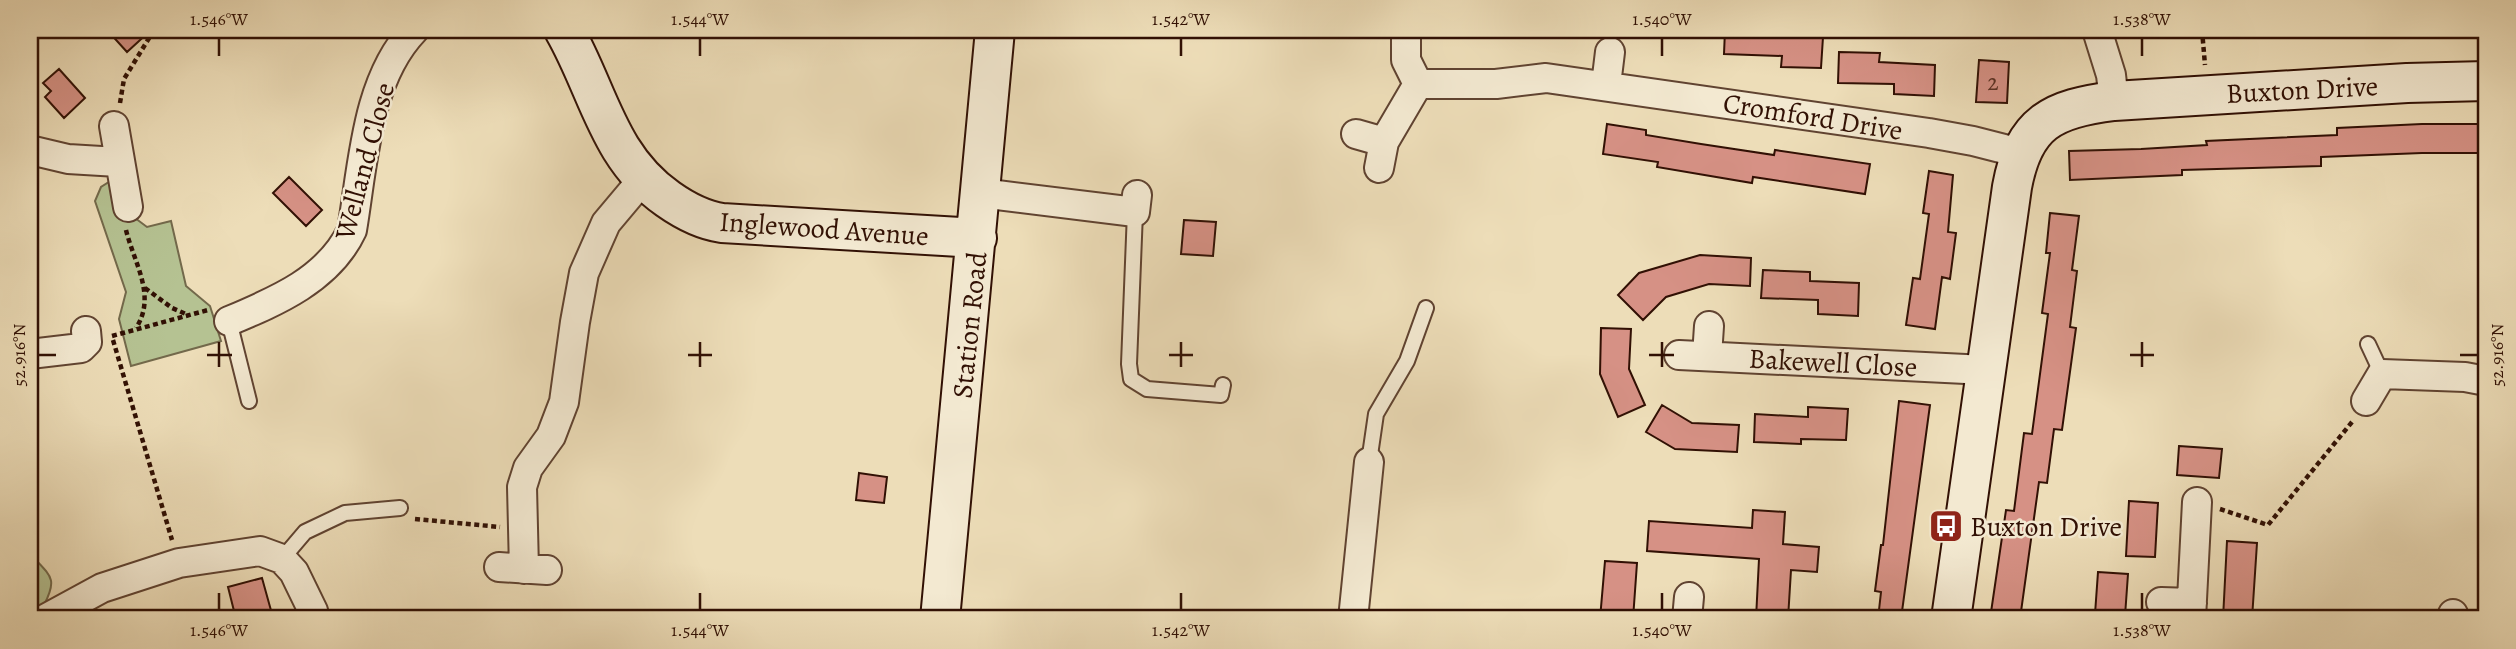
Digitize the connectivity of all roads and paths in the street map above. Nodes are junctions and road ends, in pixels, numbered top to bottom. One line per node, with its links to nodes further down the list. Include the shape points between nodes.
1 (154, 30): 12 (path, via 124,79 120,120)
2 (414, 30): 25 (street, Welland Close, via 376,97 352,230 345,244 305,283)
3 (564, 30): 17 (street, Inglewood Avenue, via 611,134)
4 (995, 30): 18 (street, Station Road)
5 (1406, 30): 9 (street, via 1406,60)
6 (2097, 30): 11 (street)
7 (1610, 52): 10 (street)
8 (2486, 81): 11 (street, Buxton Drive)
9 (1418, 84): 10 (street, Cromford Drive, via 1496,84 1546,78); 13 (street, via 1382,155)
10 (1605, 85): 15 (street, Cromford Drive, via 1928,133)
11 (2114, 101): 15 (street, Buxton Drive, via 2066,110 2035,131)
12 (114, 126): 16 (street)
13 (1356, 134)
14 (30, 150): 16 (street, via 68,159)
15 (2020, 153): 33 (street, Buxton Drive)
16 (118, 162): 20 (street)
17 (643, 179): 21 (street, Inglewood Avenue, via 678,206 709,221); 42 (street, via 606,223 589,260 564,402 522,487)
18 (981, 193): 19 (street); 21 (street, Station Road)
19 (1136, 203): 36 (lane, via 1131,379 1147,389 1222,395)
20 (128, 207): 22 (path, via 121,213)
21 (977, 238): 50 (street, Station Road)
22 (145, 288): 24 (path); 27 (path, via 142,318)
23 (1426, 308): 39 (lane, via 1407,360 1376,414)
24 (187, 314): 25 (path, via 209,310); 27 (path)
25 (229, 321): 37 (lane)
26 (1709, 326): 32 (street)
27 (135, 329): 28 (path)
28 (95, 336): 30 (street, via 81,348); 44 (path)
29 (2368, 344): 34 (lane)
30 (30, 354)
31 (1679, 355): 32 (street, Bakewell Close)
32 (1707, 356): 33 (street, Bakewell Close)
33 (1986, 370): 52 (street, Buxton Drive)
34 (2382, 374): 35 (street); 38 (street)
35 (2486, 381)
36 (1223, 385)
37 (249, 401)
38 (2365, 401): 40 (path, via 2361,412 2268,525)
39 (1368, 461): 51 (street)
40 (2197, 502): 47 (street)
41 (400, 508): 42 (path, via 412,518); 43 (lane, via 345,513 305,531)
42 (525, 529): 45 (street)
43 (282, 559): 44 (street, via 260,551); 49 (street, via 294,572)
44 (179, 563): 48 (street, via 102,588)
45 (523, 569)
46 (2161, 602): 47 (street)
47 (2191, 611)
48 (45, 619)
49 (315, 619)
50 (940, 619)
51 (1353, 619)
52 (1951, 619)

